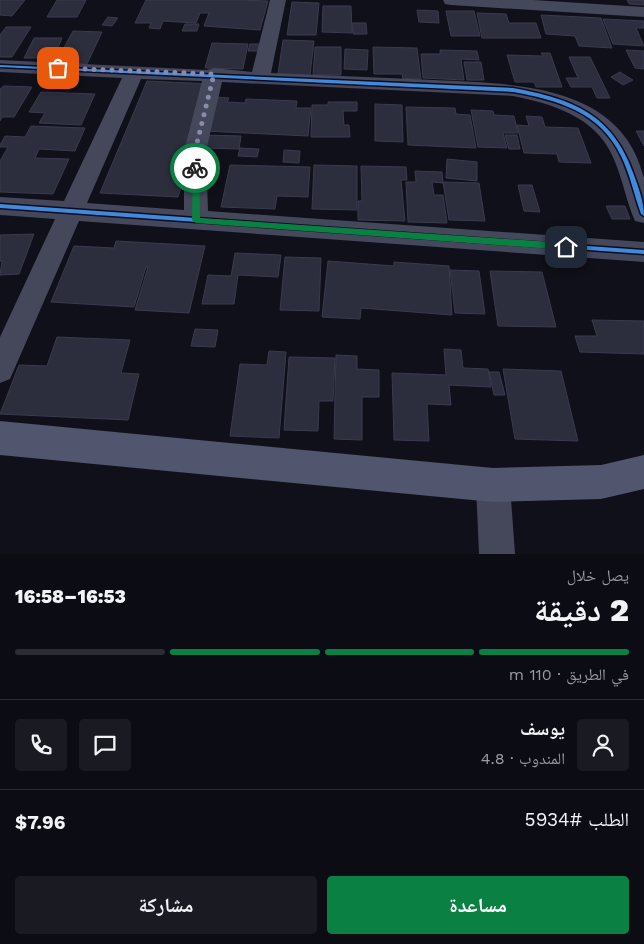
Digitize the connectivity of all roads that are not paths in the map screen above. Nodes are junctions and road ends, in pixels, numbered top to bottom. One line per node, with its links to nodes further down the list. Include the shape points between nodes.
1 (278, 0): 7 (street)
2 (451, 0): 3 (street)
3 (644, 12)
4 (0, 66): 5 (street)
5 (134, 72): 6 (street); 9 (street)
6 (214, 74): 7 (street); 11 (street, via 195,151)
7 (260, 77): 10 (street, via 513,90 560,100 590,115 614,138)
8 (0, 206): 9 (street)
9 (72, 211): 11 (street); 13 (street)
10 (644, 214)
11 (196, 220): 12 (street)
12 (644, 252)
13 (0, 369)
14 (0, 438): 16 (main road)
15 (644, 472): 16 (main road, via 601,482)
16 (493, 485): 17 (street)
17 (497, 554)

